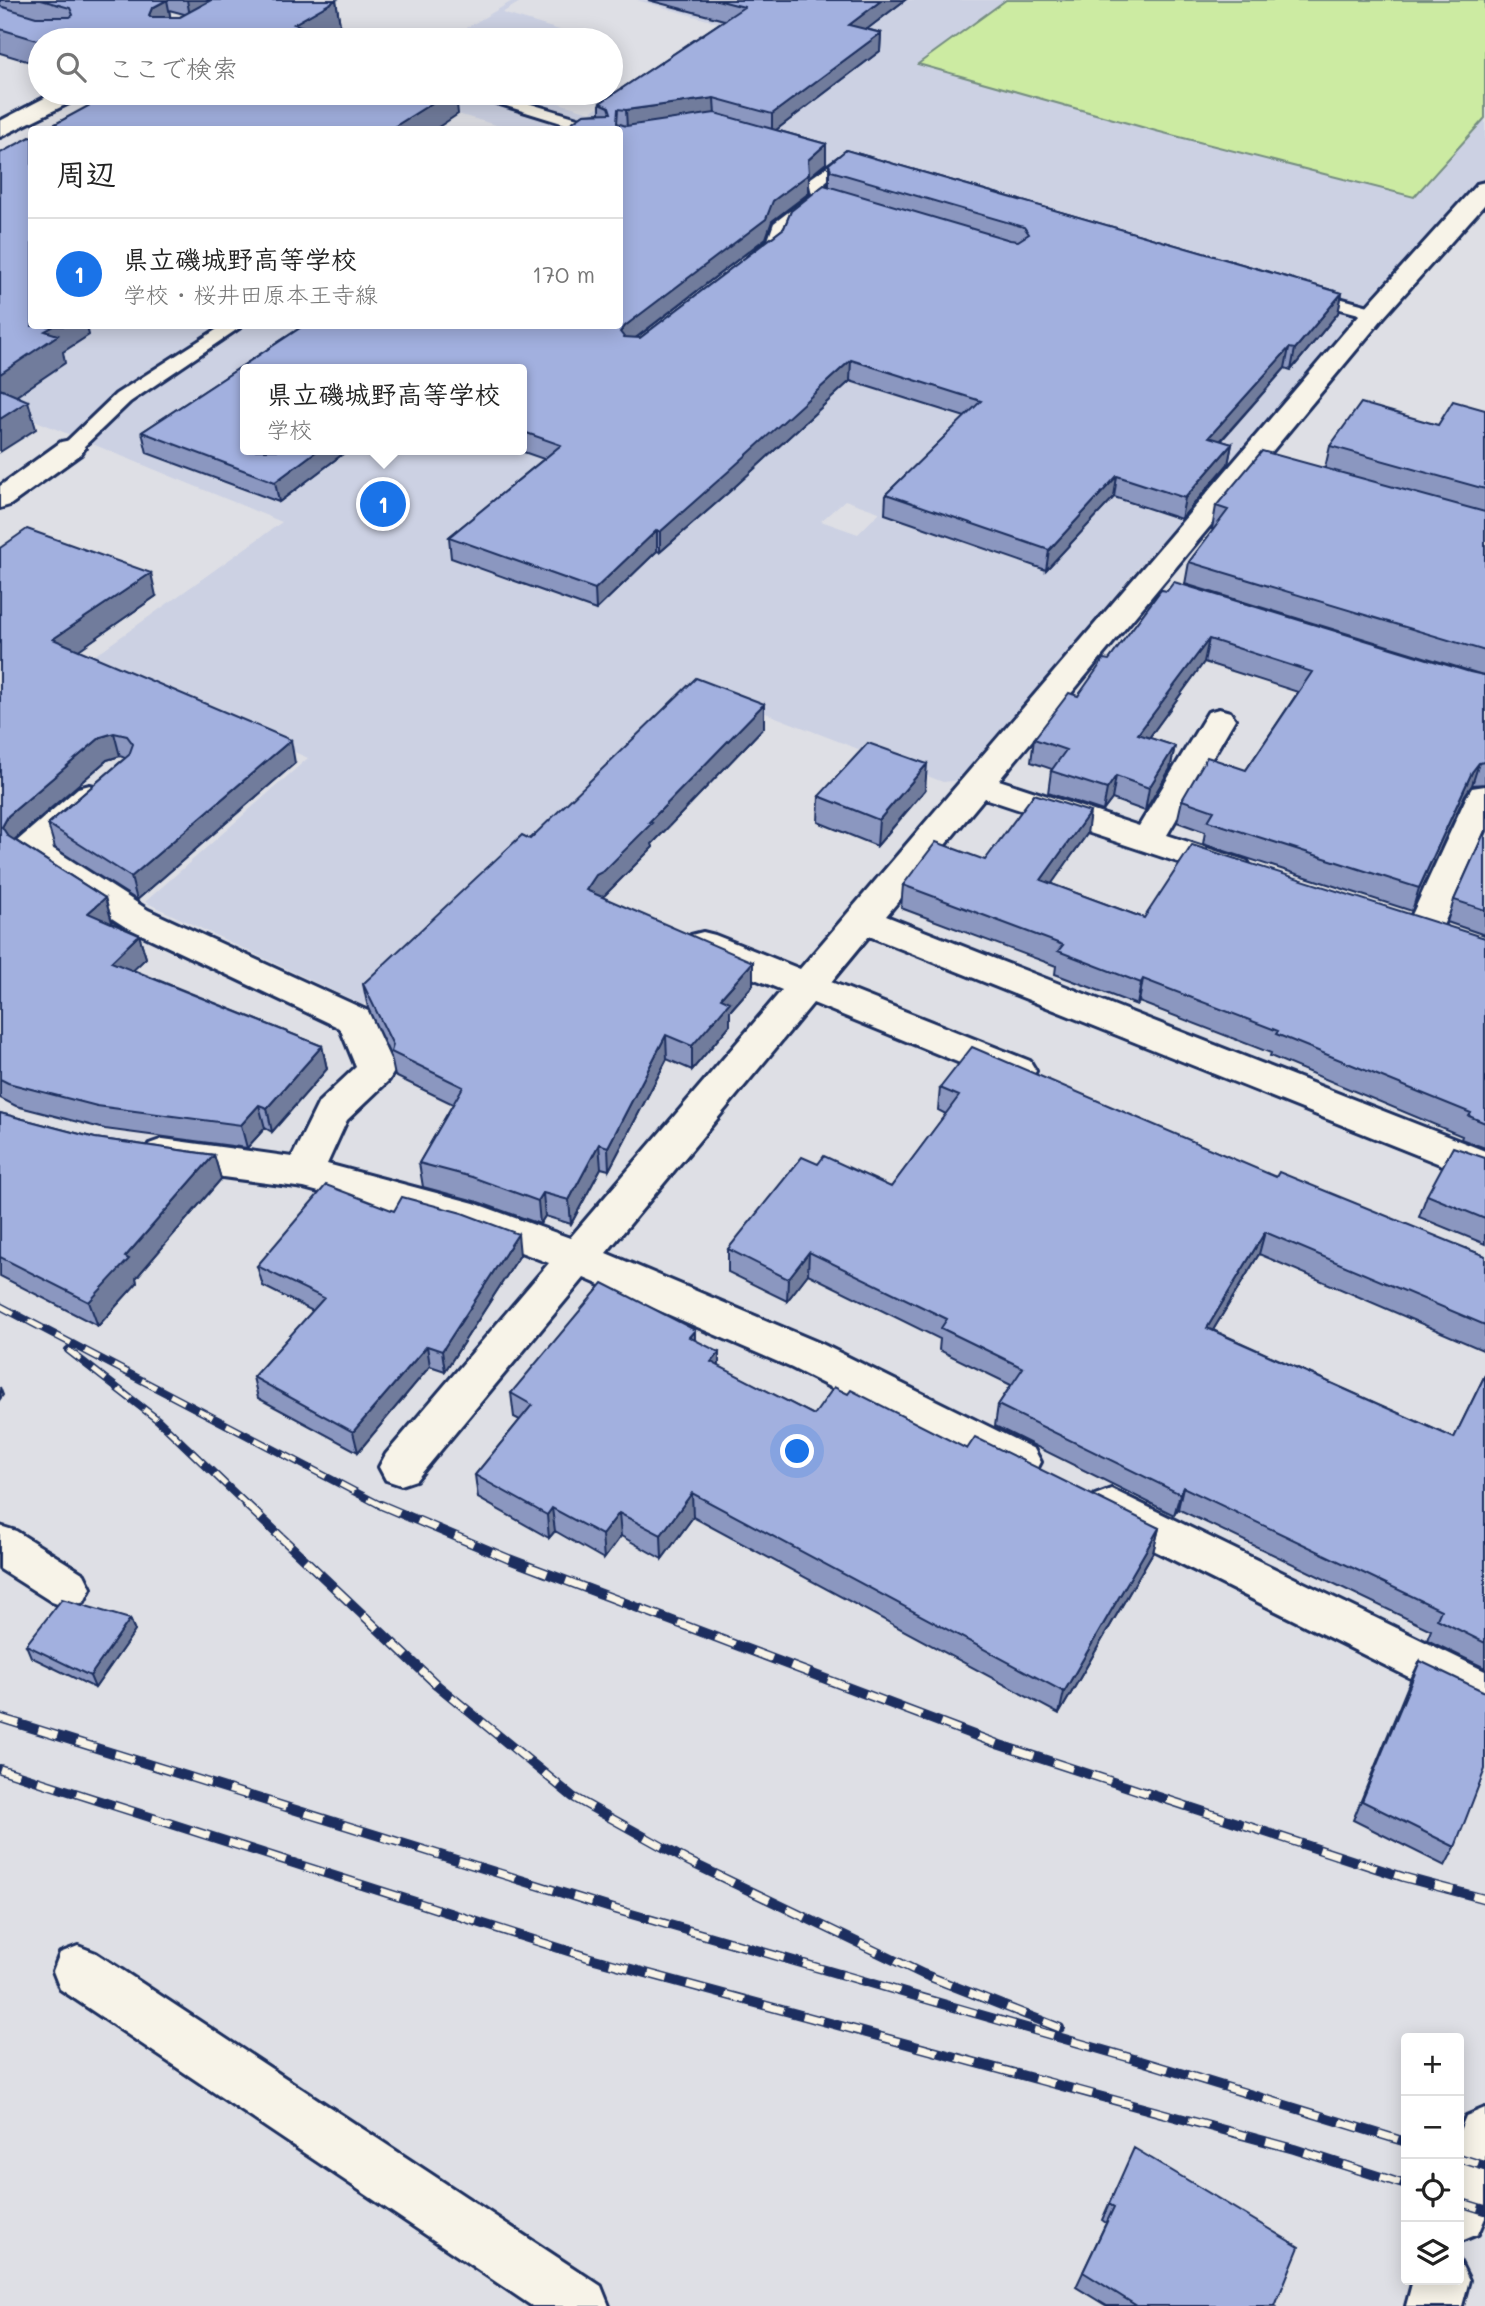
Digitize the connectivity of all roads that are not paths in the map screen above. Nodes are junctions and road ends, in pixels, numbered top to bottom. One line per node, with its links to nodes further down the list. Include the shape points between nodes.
1 (48, 105): 6 (street)
2 (521, 105): 3 (lane)
3 (551, 114): 4 (lane); 5 (lane)
4 (534, 126)
5 (589, 126)
6 (0, 130)
7 (817, 153): 8 (lane)
8 (849, 163): 10 (lane, via 817,181 826,197 780,227 776,242)
9 (1485, 189): 12 (street)
10 (743, 268)
11 (1283, 288): 12 (lane)
12 (1374, 313): 18 (street, via 1264,462 1158,588)
13 (228, 329): 14 (lane, via 123,398)
14 (71, 448): 15 (street)
15 (0, 499)
16 (1219, 719): 20 (street)
17 (111, 778): 29 (street, via 29,849 136,918 355,1020 376,1070 332,1112)
18 (978, 785): 20 (street); 22 (street)
19 (1484, 796): 23 (street)
20 (1147, 840): 21 (street)
21 (1265, 878)
22 (863, 920): 25 (street); 28 (street)
23 (1422, 929)
24 (677, 934): 25 (street)
25 (807, 985): 26 (street); 30 (street)
26 (1050, 1085)
27 (131, 1149): 29 (street)
28 (1485, 1167)
29 (304, 1173): 30 (street, via 474,1218)
30 (578, 1258): 31 (street); 34 (street, via 807,1356)
31 (401, 1467)
32 (0, 1545): 33 (street)
33 (68, 1588)
34 (1485, 1694)
35 (78, 1971): 39 (street)
36 (1485, 2135): 37 (street)
37 (1464, 2196)
38 (1440, 2285): 40 (street)
39 (581, 2306)
40 (1434, 2306)

